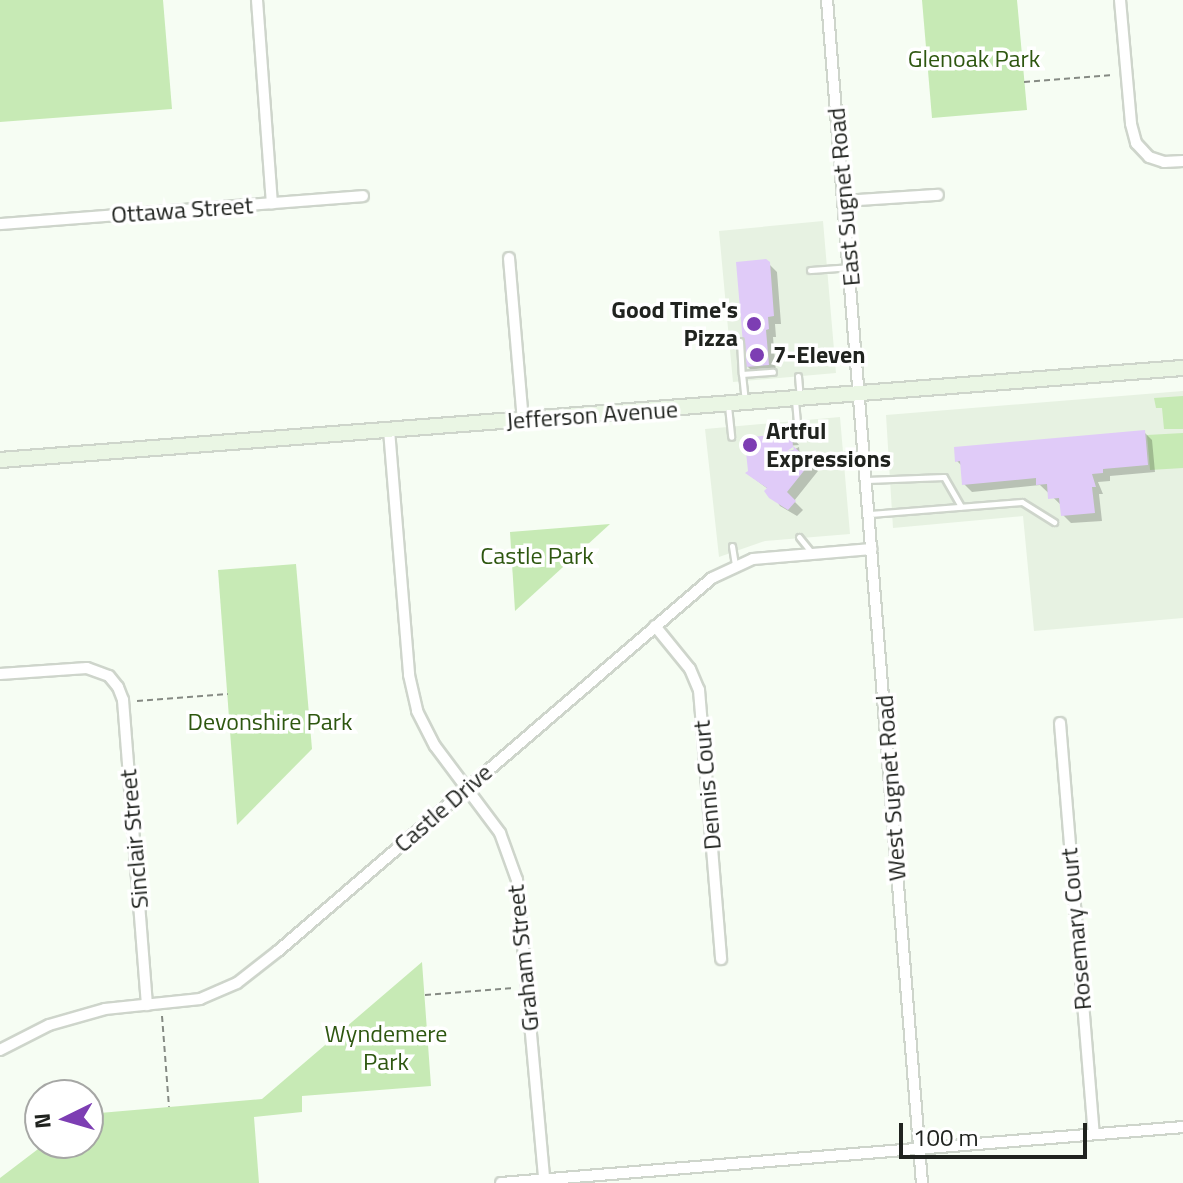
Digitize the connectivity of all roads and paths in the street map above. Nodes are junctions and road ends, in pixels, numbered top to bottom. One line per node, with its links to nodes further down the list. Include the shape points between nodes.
1 (257, 0): 10 (street)
2 (827, 0): 9 (street, East Sugnet Road)
3 (1120, 0): 4 (street)
4 (1126, 74): 5 (path); 6 (street, via 1136,143 1149,157)
5 (1024, 82)
6 (1183, 161)
7 (938, 195): 9 (street)
8 (363, 196): 10 (street, Ottawa Street)
9 (844, 201): 13 (street, East Sugnet Road)
10 (272, 203): 11 (street, Ottawa Street)
11 (0, 224)
12 (509, 258): 24 (street)
13 (850, 267): 14 (lane); 20 (street, East Sugnet Road)
14 (810, 270)
15 (740, 341): 18 (lane)
16 (1183, 368): 20 (street, Jefferson Avenue)
17 (773, 372): 18 (lane)
18 (742, 374): 22 (lane)
19 (798, 376): 21 (lane)
20 (860, 394): 21 (street, Jefferson Avenue); 28 (street, West Sugnet Road)
21 (798, 399): 22 (street, Jefferson Avenue); 25 (lane)
22 (745, 403): 23 (street, Jefferson Avenue)
23 (728, 404): 24 (street, Jefferson Avenue); 27 (lane)
24 (523, 420): 26 (street, Jefferson Avenue)
25 (797, 421)
26 (389, 430): 30 (street, Jefferson Avenue); 45 (street, Graham Street, via 409,675 417,711)
27 (731, 437)
28 (865, 455): 29 (lane); 31 (street, West Sugnet Road)
29 (843, 456)
30 (0, 460)
31 (867, 480): 32 (lane, via 944,477); 33 (street, West Sugnet Road)
32 (961, 507): 33 (lane); 34 (lane, via 1022,502)
33 (870, 514): 37 (street, West Sugnet Road)
34 (1054, 522)
35 (799, 537): 38 (lane)
36 (732, 546): 39 (lane)
37 (872, 549): 38 (street, Castle Drive); 55 (street, West Sugnet Road)
38 (812, 553): 39 (street, Castle Drive)
39 (735, 566): 40 (street, Castle Drive, via 712,578)
40 (655, 626): 45 (street, Castle Drive); 46 (street, Dennis Court, via 690,669 699,690)
41 (0, 674): 49 (street, Sinclair Street, via 87,668 109,676 123,700)
42 (228, 694): 43 (path)
43 (137, 701)
44 (1060, 723): 54 (street, Rosemary Court)
45 (466, 789): 49 (street, Castle Drive, via 237,983 200,999); 57 (street, Graham Street, via 500,833 517,880)
46 (721, 959)
47 (513, 988): 48 (path)
48 (425, 995)
49 (147, 1005): 51 (street, Castle Drive, via 105,1009 49,1025)
50 (162, 1016): 52 (path)
51 (0, 1050)
52 (169, 1107)
53 (1183, 1127): 54 (street)
54 (1094, 1134): 55 (street)
55 (919, 1149): 56 (street); 59 (street, West Sugnet Road)
56 (650, 1178): 57 (street)
57 (544, 1179): 58 (street)
58 (501, 1183)
59 (922, 1183)

